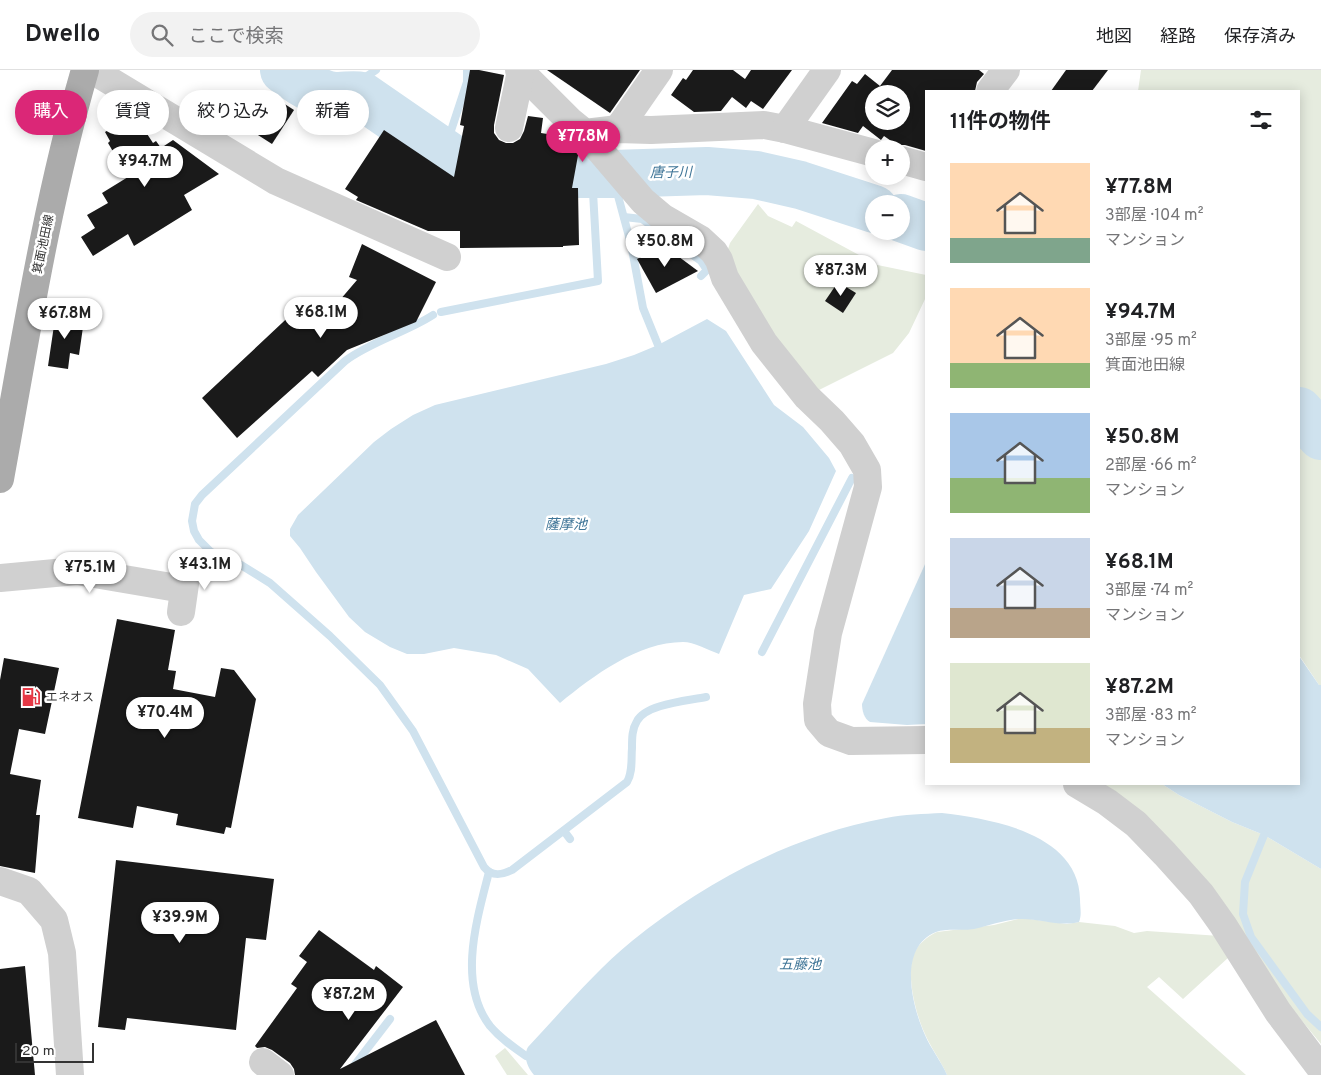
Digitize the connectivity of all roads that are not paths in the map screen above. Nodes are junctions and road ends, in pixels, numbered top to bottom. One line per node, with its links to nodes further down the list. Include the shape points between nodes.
1 (85, 70): 16 (main road, 箕面池田線, via 66,133 40,258)
2 (92, 70): 15 (street, via 276,181)
3 (659, 70): 9 (street)
4 (827, 70): 10 (street)
5 (1006, 70): 7 (street)
6 (520, 71): 8 (street); 11 (street)
7 (991, 90)
8 (509, 128)
9 (618, 129): 10 (street, via 764,125); 11 (street)
10 (785, 129): 12 (street)
11 (585, 133): 19 (street, via 652,209 700,239 714,252 725,278 764,343 807,397 852,444 867,470 866,492 828,633 817,704 818,720 829,733 851,741)
12 (865, 151)
13 (910, 163): 14 (street)
14 (925, 167)
15 (447, 258)
16 (0, 479)
17 (0, 578): 18 (street, via 76,571)
18 (184, 588)
19 (925, 740)
20 (1080, 785): 22 (street, via 1136,824 1201,894 1278,1012)
21 (0, 881): 23 (street, via 29,891 54,920 62,953)
22 (1321, 1069)
23 (70, 1075)

